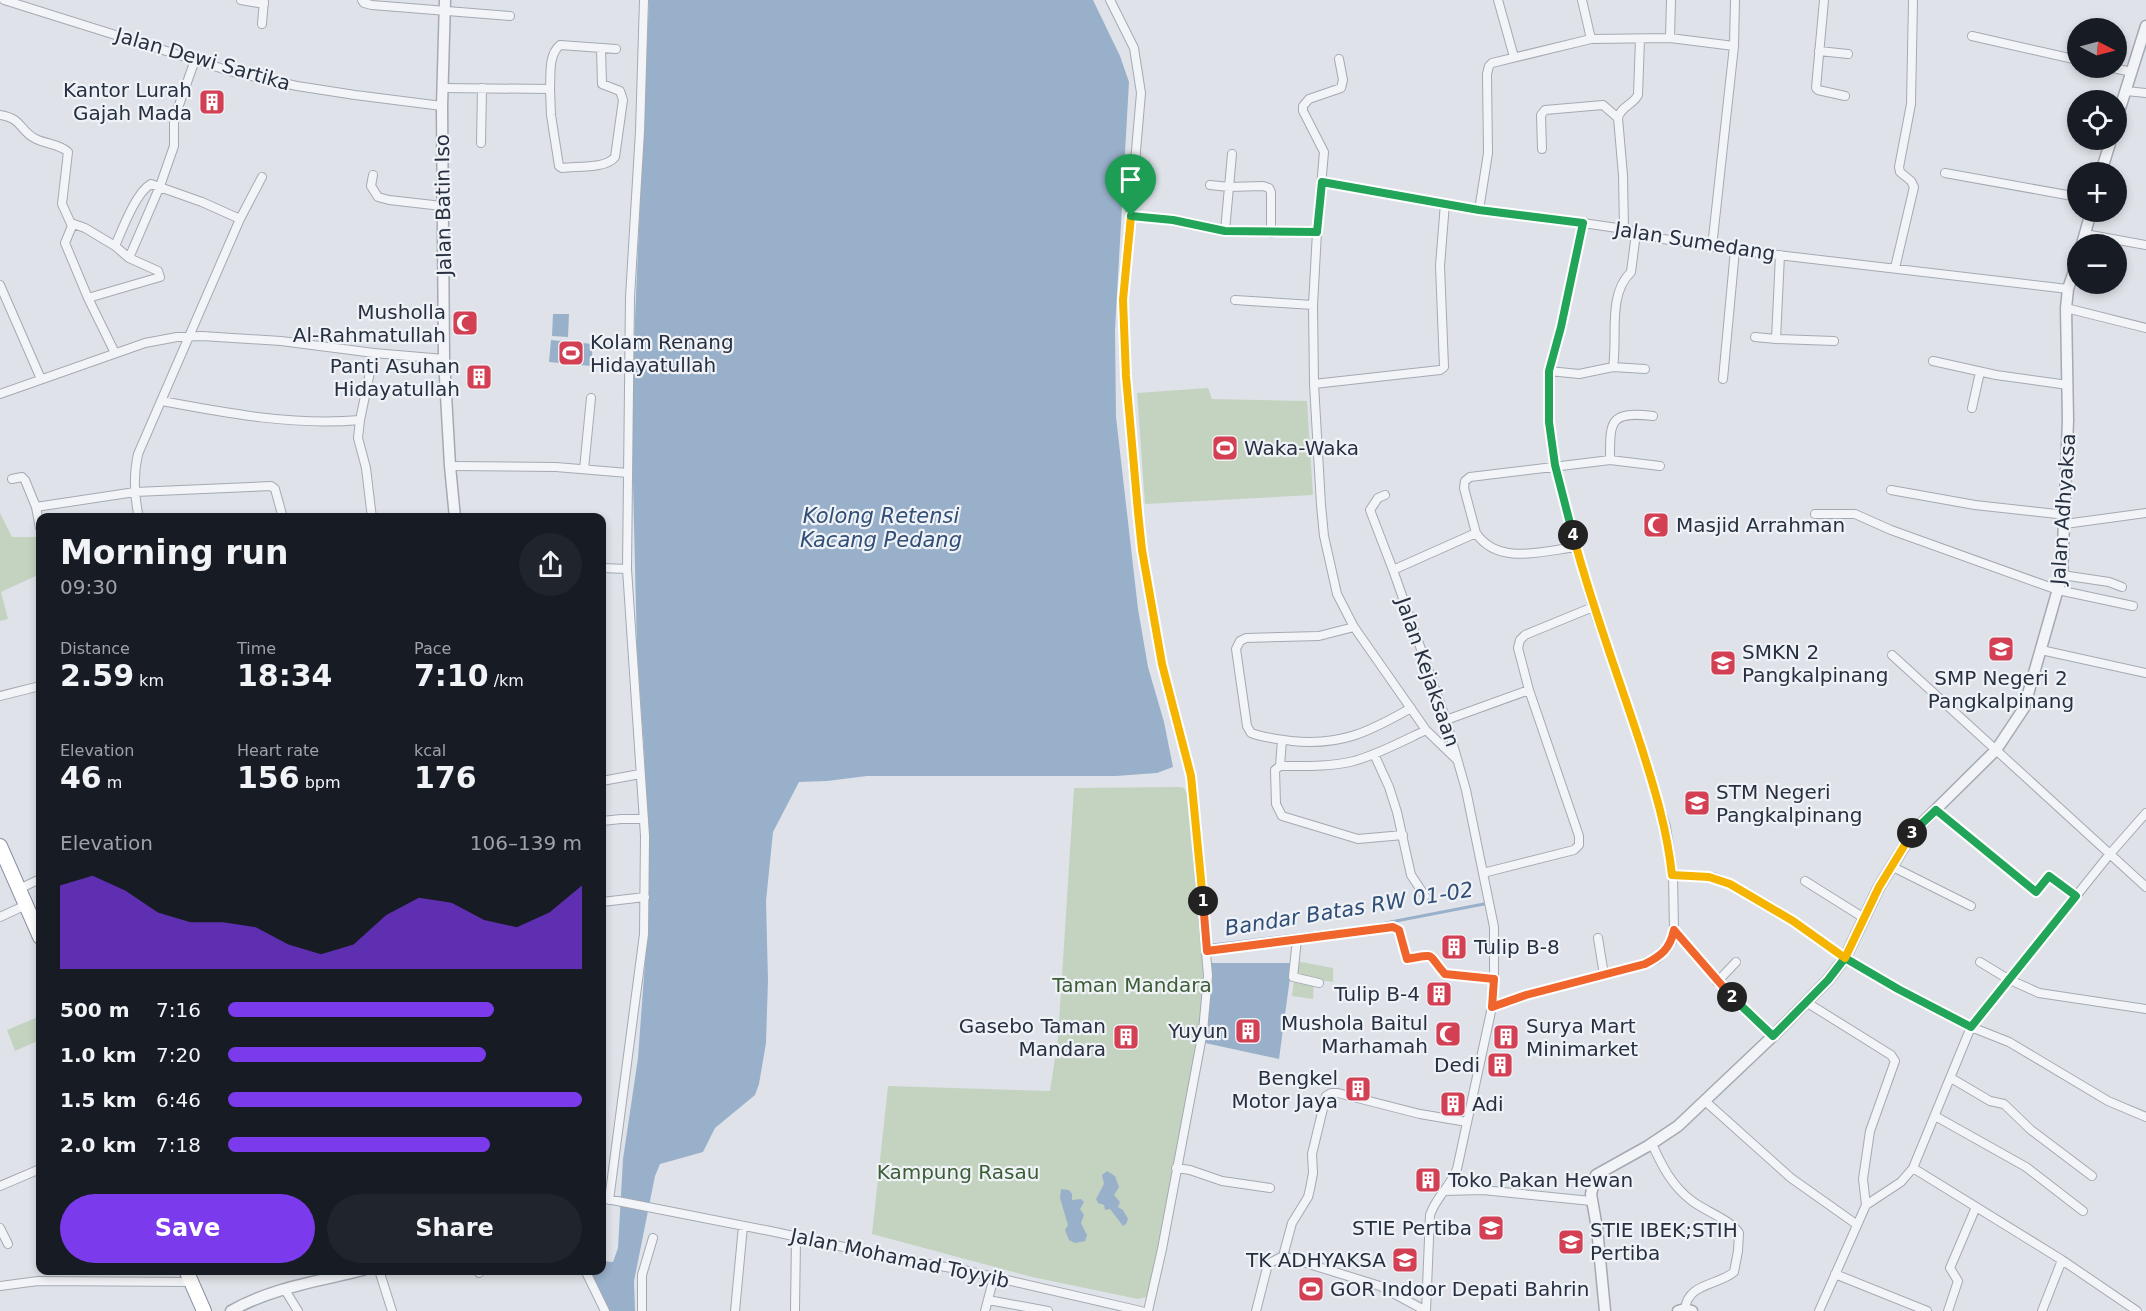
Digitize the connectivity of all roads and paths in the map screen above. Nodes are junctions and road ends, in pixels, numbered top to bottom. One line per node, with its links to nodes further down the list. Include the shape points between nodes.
1 (4, 0): 29 (street, Jalan Dewi Sartika)
2 (241, 0): 12 (street)
3 (363, 0): 13 (street, via 372,5)
4 (644, 0): 108 (street, via 630,297)
5 (1110, 0): 56 (street, via 1134,48 1141,93)
6 (1498, 0): 26 (street)
7 (1582, 0): 19 (street)
8 (1671, 0): 18 (street)
9 (1736, 0): 21 (street)
10 (1824, 0): 24 (street)
11 (1913, 0): 72 (street, via 1911,104 1899,169 1914,187)
12 (264, 2): 15 (street)
13 (444, 5): 14 (street); 32 (street, Jalan Batin Iso)
14 (510, 16)
15 (262, 24)
16 (2146, 26): 31 (street)
17 (1972, 36): 28 (street)
18 (1670, 38): 20 (street); 21 (street)
19 (1591, 39): 20 (street); 26 (street)
20 (1640, 39): 41 (street, via 1638,95)
21 (1734, 46): 68 (street)
22 (601, 48): 23 (street); 34 (street, via 556,48); 34 (street, via 602,84 622,93 623,100 614,159 593,166 559,166)
23 (616, 49)
24 (1819, 51): 25 (street); 38 (street, via 1816,88)
25 (1848, 54)
26 (1514, 57): 55 (street, via 1492,63 1488,70 1488,153)
27 (1339, 58): 48 (street, via 1341,88 1309,99 1303,106 1324,149)
28 (2067, 58)
29 (195, 60): 39 (street, Jalan Dewi Sartika, via 297,86); 49 (street, via 174,120 174,146)
30 (2127, 71): 31 (street)
31 (2132, 72): 35 (street)
32 (442, 88): 33 (street); 39 (street, Jalan Batin Iso)
33 (482, 88): 34 (street); 42 (street)
34 (550, 89)
35 (2126, 90)
36 (2127, 91): 37 (street)
37 (2146, 93)
38 (1845, 96)
39 (442, 106): 54 (street, Jalan Batin Iso)
40 (0, 115): 58 (street, via 15,119 32,137 67,150 62,204)
41 (1618, 118): 43 (street, via 1603,105 1545,110 1541,115); 60 (street)
42 (481, 143)
43 (1542, 149)
44 (1232, 154): 51 (street)
45 (1944, 173): 52 (street)
46 (373, 175): 54 (street, via 372,186 378,197)
47 (262, 177): 57 (street)
48 (1322, 182): 53 (street, Jalan Sumedang); 62 (street)
49 (160, 186): 57 (street); 67 (street, via 151,184 145,188); 71 (street)
50 (1210, 186): 51 (street)
51 (1229, 187): 61 (street); 63 (street, via 1269,188)
52 (2067, 195)
53 (1445, 203): 55 (street, Jalan Sumedang); 95 (street, via 1440,266 1444,367)
54 (442, 206): 87 (street, Jalan Batin Iso)
55 (1479, 210): 59 (street, Jalan Sumedang)
56 (1131, 216): 61 (street); 175 (street, via 1123,300 1138,512 1162,664 1191,776)
57 (240, 219): 81 (street)
58 (72, 223): 67 (street); 76 (street, via 65,243)
59 (1583, 223): 60 (street, Jalan Sumedang); 91 (street)
60 (1624, 229): 64 (street, Jalan Sumedang)
61 (1225, 231): 63 (street)
62 (1317, 232): 63 (street); 78 (street)
63 (1271, 233)
64 (1636, 233): 68 (street, Jalan Sumedang); 89 (street, via 1631,272 1618,295)
65 (2127, 243): 66 (street)
66 (2146, 245)
67 (115, 246): 71 (street)
68 (1712, 247): 69 (street, Jalan Sumedang)
69 (1735, 250): 70 (street, Jalan Sumedang); 93 (street)
70 (1780, 255): 72 (street, Jalan Sumedang); 83 (street)
71 (129, 258): 76 (street, via 158,271 160,277)
72 (1895, 268): 74 (street, Jalan Sumedang)
73 (0, 285): 94 (street)
74 (2067, 289)
75 (2067, 294): 79 (street, Jalan Adhyaksa)
76 (88, 298): 85 (street)
77 (1235, 300): 78 (street)
78 (1313, 305): 95 (street)
79 (2066, 308): 80 (street); 96 (street, Jalan Adhyaksa)
80 (2146, 328)
81 (190, 337): 85 (street, via 145,343); 86 (street, via 281,341); 99 (street)
82 (1755, 337): 83 (street)
83 (1776, 339): 84 (street)
84 (1834, 341)
85 (115, 353): 94 (street)
86 (374, 353): 87 (street); 102 (street)
87 (444, 359): 105 (street, Jalan Batin Iso)
88 (1933, 361): 92 (street)
89 (1612, 367): 90 (street); 91 (street, via 1579,374)
90 (1645, 369)
91 (1549, 371): 104 (street, via 1549,422)
92 (1980, 372): 96 (street); 100 (street)
93 (1723, 379)
94 (40, 380): 97 (street)
95 (1314, 384): 132 (street, via 1324,536 1337,594)
96 (2068, 385): 121 (street, Jalan Adhyaksa)
97 (0, 394)
98 (591, 398): 107 (street)
99 (162, 401): 102 (street, via 276,418); 111 (street, via 138,454)
100 (1972, 408)
101 (1653, 416): 103 (street, via 1635,414 1617,419 1610,436)
102 (360, 420): 117 (street, via 358,438)
103 (1610, 460): 104 (street); 106 (street)
104 (1555, 465): 122 (street, via 1470,477 1465,481); 123 (street)
105 (450, 466): 107 (street); 118 (street, Jalan Batin Iso)
106 (1660, 466)
107 (584, 469): 108 (street)
108 (628, 473): 125 (street)
109 (12, 479): 113 (street, via 25,480)
110 (1891, 490): 121 (street)
111 (135, 492): 113 (street); 115 (street); 116 (street, via 271,486)
112 (1385, 495): 126 (street, Jalan Kejaksaan, via 1370,510)
113 (36, 507): 114 (street)
114 (37, 513)
115 (138, 513)
116 (282, 513)
117 (371, 513)
118 (455, 513)
119 (2146, 513): 121 (street)
120 (1815, 514): 129 (street, via 1855,514)
121 (2065, 519): 127 (street, Jalan Adhyaksa)
122 (1476, 532): 123 (street, via 1483,542 1508,554); 126 (street)
123 (1576, 547): 131 (street)
124 (606, 568): 125 (street)
125 (627, 568): 147 (street)
126 (1393, 570): 140 (street, Jalan Kejaksaan)
127 (2062, 575): 128 (street); 129 (street, Jalan Adhyaksa)
128 (2122, 587)
129 (2058, 590): 130 (street); 133 (street, Jalan Adhyaksa)
130 (2133, 606)
131 (1593, 607): 137 (street, via 1520,640 1518,648); 158 (street, via 1666,827)
132 (1354, 627): 139 (street); 142 (street, via 1319,636 1240,641 1236,649 1247,726 1258,736)
133 (2041, 650): 135 (street); 143 (street, Jalan Adhyaksa, via 2024,708)
134 (1892, 655): 143 (street)
135 (2146, 673)
136 (36, 687): 138 (street)
137 (1529, 690): 140 (street); 157 (street, via 1579,845 1574,850)
138 (0, 696)
139 (1411, 708): 141 (street); 142 (street, via 1333,742)
140 (1446, 720): 145 (street, Jalan Kejaksaan)
141 (1426, 730): 144 (street); 145 (street)
142 (1282, 740): 146 (street)
143 (1996, 750): 149 (street, Jalan Adhyaksa); 155 (street)
144 (1374, 754): 146 (street, via 1336,765); 153 (street)
145 (1458, 760): 157 (street, Jalan Kejaksaan)
146 (1280, 766): 153 (street, via 1275,770 1276,804 1282,816 1358,839)
147 (640, 774): 148 (street); 151 (street)
148 (606, 780)
149 (1936, 810): 156 (street, Jalan Adhyaksa, via 1913,832); 164 (street, via 2036,892 2049,876)
150 (2146, 813): 155 (street)
151 (644, 819): 152 (street); 165 (street)
152 (606, 821)
153 (1403, 835): 163 (street, via 1411,875)
154 (0, 846): 162 (highway)
155 (2109, 855): 161 (street); 164 (street)
156 (1891, 866): 168 (street); 170 (street, Jalan Adhyaksa)
157 (1483, 873): 180 (street, Jalan Kejaksaan, via 1494,927)
158 (1672, 875): 172 (street); 176 (street, via 1709,877 1730,884)
159 (36, 881): 162 (street)
160 (1805, 881): 170 (street)
161 (2146, 887)
162 (19, 889): 167 (highway)
163 (1425, 896)
164 (2076, 896): 181 (street)
165 (645, 897): 166 (street); 202 (street, via 644,934)
166 (606, 902)
167 (26, 905): 169 (street); 171 (highway)
168 (1971, 906)
169 (0, 917)
170 (1864, 918): 176 (street, Jalan Adhyaksa)
171 (36, 927)
172 (1674, 930): 179 (street, via 1672,941 1657,958); 182 (street)
173 (1599, 938): 179 (street)
174 (1297, 939): 175 (street); 180 (street, via 1393,927 1399,930 1407,959 1433,957 1445,974); 183 (street, via 1293,977)
175 (1207, 951): 195 (street, via 1209,976 1203,1031)
176 (1845, 958): 184 (street, Jalan Adhyaksa); 187 (street)
177 (1736, 962): 182 (street)
178 (1980, 962): 181 (street)
179 (1604, 975): 185 (street)
180 (1494, 979): 185 (street, Jalan Kejaksaan)
181 (2008, 979): 186 (street, via 2039,993); 187 (street)
182 (1717, 982): 188 (street)
183 (1319, 983)
184 (1806, 1002): 188 (street, Jalan Adhyaksa); 205 (street, via 1895,1061 1870,1131 1864,1169)
185 (1492, 1007): 193 (street)
186 (2146, 1009)
187 (1971, 1027): 189 (street); 192 (street, via 2009,1042 2108,1101)
188 (1773, 1036): 190 (street, Jalan Adhyaksa)
189 (1950, 1078): 191 (street); 198 (street, via 1990,1101 2004,1104 2031,1130)
190 (1705, 1101): 194 (street, Jalan Adhyaksa); 208 (street, via 1791,1178)
191 (1935, 1116): 196 (street); 207 (street, via 2026,1167)
192 (2146, 1117)
193 (1467, 1122): 201 (street, via 1457,1169); 214 (street, via 1329,1094 1312,1154 1311,1190 1292,1222)
194 (1652, 1144): 203 (street, Jalan Adhyaksa, via 1596,1175); 225 (street, via 1679,1191 1731,1224 1740,1237 1734,1272 1696,1290 1688,1298)
195 (1176, 1168): 200 (street, via 1222,1181); 237 (street)
196 (1913, 1168): 205 (street, via 1901,1182); 206 (street)
197 (36, 1171): 199 (street)
198 (2092, 1176)
199 (0, 1186)
200 (1270, 1188)
201 (1444, 1191): 203 (street); 239 (street, via 1430,1215)
202 (606, 1192)
203 (1591, 1198): 240 (street, via 1598,1228)
204 (606, 1199): 209 (street, Jalan Mohamad Toyyib)
205 (1866, 1205): 208 (street)
206 (1976, 1207): 215 (street); 243 (street, via 1950,1268 1958,1281)
207 (2084, 1211)
208 (1856, 1224): 216 (street)
209 (743, 1226): 212 (street, Jalan Mohamad Toyyib); 232 (street)
210 (0, 1228): 213 (street)
211 (653, 1238): 231 (street, via 642,1275)
212 (796, 1238): 221 (street, Jalan Mohamad Toyyib); 233 (street)
213 (8, 1244)
214 (1283, 1256): 238 (street, via 1268,1264); 239 (street, via 1380,1286)
215 (2062, 1260): 244 (street); 245 (street)
216 (1835, 1274): 241 (street); 242 (street)
217 (344, 1275): 223 (street)
218 (381, 1275): 229 (street)
219 (587, 1275): 230 (street)
220 (188, 1276): 222 (street); 226 (highway)
221 (994, 1277): 224 (street); 236 (street, Jalan Mohamad Toyyib)
222 (0, 1286)
223 (285, 1290): 227 (street); 228 (street)
224 (988, 1300): 234 (street); 235 (street)
225 (1685, 1310)
226 (204, 1311)
227 (231, 1311)
228 (298, 1311)
229 (392, 1311)
230 (605, 1311)
231 (642, 1311)
232 (735, 1311)
233 (795, 1311)
234 (985, 1311)
235 (1048, 1311)
236 (1141, 1311)
237 (1148, 1311)
238 (1256, 1311)
239 (1426, 1311)
240 (1605, 1311)
241 (1819, 1311)
242 (1928, 1311)
243 (1948, 1311)
244 (2042, 1311)
245 (2137, 1311)

